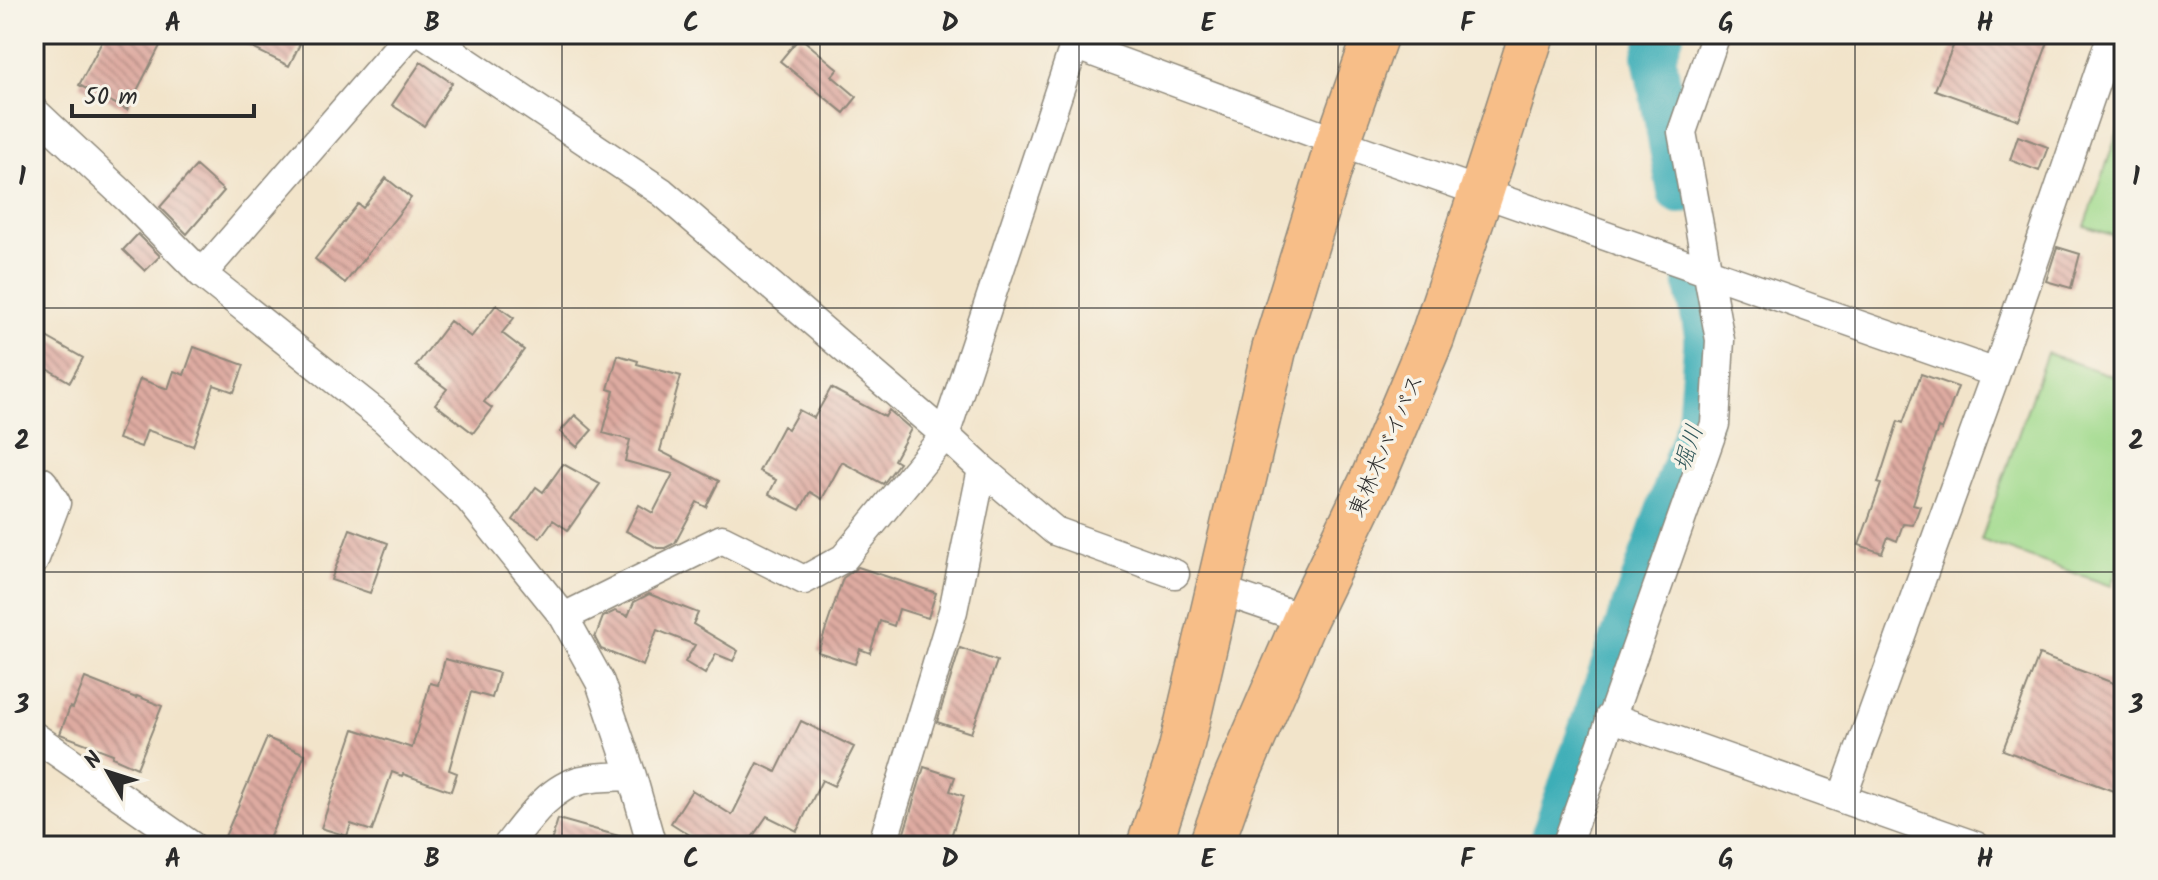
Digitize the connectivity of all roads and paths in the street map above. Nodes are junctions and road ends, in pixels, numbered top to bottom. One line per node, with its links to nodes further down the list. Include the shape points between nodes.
1 (410, 34): 12 (street)
2 (425, 34): 14 (street, via 662,192)
3 (1376, 34): 9 (highway)
4 (1532, 34): 10 (highway, 東林木バイパス)
5 (1716, 34): 11 (street, via 1682,132)
6 (2112, 34): 13 (street)
7 (1076, 40): 9 (street); 14 (street)
8 (34, 111): 12 (street)
9 (1338, 142): 10 (street); 19 (highway, via 1274,350)
10 (1481, 193): 11 (street); 21 (highway, 東林木バイパス, via 1432,338)
11 (1707, 272): 13 (street); 22 (street, via 1720,340 1715,424)
12 (202, 274): 20 (street, via 385,420 448,479)
13 (1996, 373): 25 (street)
14 (945, 435): 15 (street); 20 (street, via 844,558 804,580 722,539)
15 (982, 469): 18 (street, via 1055,531); 29 (street, via 953,611)
16 (34, 478): 17 (street, via 43,482 56,503)
17 (34, 561)
18 (1175, 574)
19 (1217, 589): 21 (street); 30 (highway, via 1180,753)
20 (564, 617): 24 (street, via 600,682)
21 (1305, 619): 31 (highway, 東林木バイパス)
22 (1610, 717): 25 (street); 32 (street)
23 (34, 736): 26 (street)
24 (632, 776): 27 (street, via 581,780 560,789); 28 (street)
25 (1842, 798): 33 (street)
26 (192, 846)
27 (507, 846)
28 (652, 846)
29 (882, 846)
30 (1149, 846)
31 (1211, 846)
32 (1566, 846)
33 (1976, 846)

